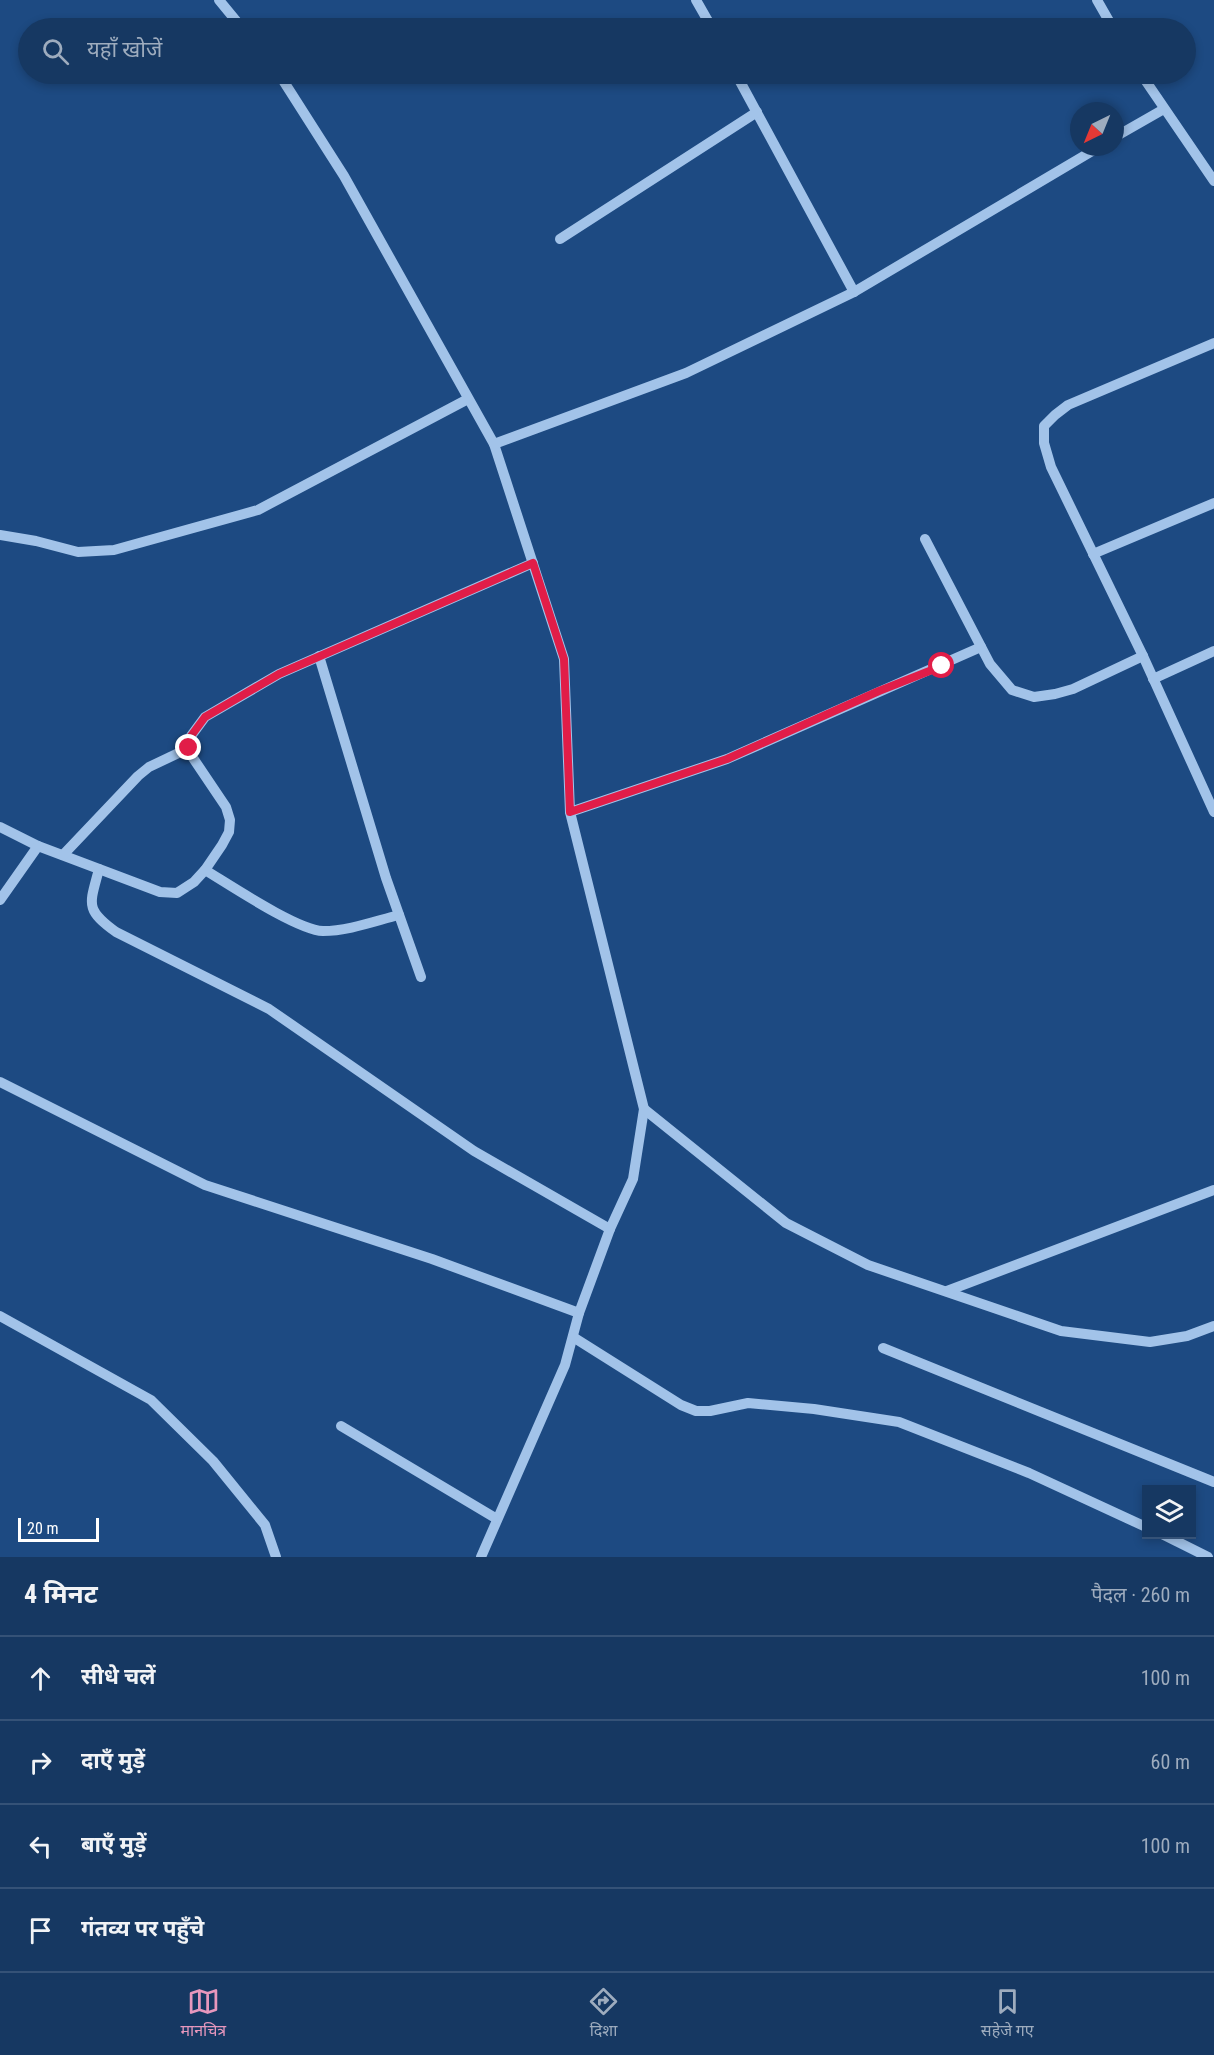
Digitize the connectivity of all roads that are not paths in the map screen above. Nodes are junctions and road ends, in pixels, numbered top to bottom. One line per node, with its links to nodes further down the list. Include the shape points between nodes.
1 (219, 0): 4 (street)
2 (696, 0): 5 (street)
3 (1097, 0): 6 (street)
4 (234, 18)
5 (706, 18)
6 (1107, 18)
7 (285, 84): 18 (street, via 344,176)
8 (742, 84): 11 (street)
9 (1148, 84): 10 (street)
10 (1164, 109): 12 (street); 14 (street)
11 (757, 112): 15 (street); 16 (street)
12 (1124, 132)
13 (1084, 156): 16 (street)
14 (1214, 180)
15 (560, 239)
16 (854, 292): 19 (street, via 686,373)
17 (1214, 343): 23 (street, via 1068,405 1044,426 1051,467)
18 (468, 399): 19 (street); 21 (street, via 258,510 114,550 78,552)
19 (494, 444): 24 (street)
20 (1214, 503): 23 (street)
21 (0, 535)
22 (925, 539): 25 (street)
23 (1094, 554): 28 (street)
24 (533, 563): 27 (street); 32 (street, via 564,659)
25 (981, 647): 28 (street, via 1012,690 1034,697 1073,689); 32 (street, via 727,759)
26 (1214, 651): 29 (street)
27 (319, 656): 30 (street, via 279,674 205,717 191,736); 40 (street)
28 (1143, 656): 29 (street)
29 (1153, 679): 31 (street)
30 (189, 748): 36 (street, via 138,776); 38 (street, via 230,820 229,832)
31 (1210, 794): 33 (street)
32 (570, 812): 43 (street)
33 (1214, 812)
34 (0, 827): 35 (street)
35 (38, 846): 36 (street); 39 (street)
36 (63, 855): 37 (street)
37 (99, 869): 38 (street, via 160,892 177,893); 45 (street, via 92,910 116,932 269,1010 474,1151)
38 (205, 870): 40 (street, via 300,926 320,931)
39 (0, 900)
40 (399, 915): 41 (street)
41 (421, 977)
42 (0, 1082): 47 (street, via 205,1185 432,1259)
43 (644, 1109): 45 (street, via 633,1179); 46 (street, via 786,1223 868,1265)
44 (1214, 1190): 46 (street)
45 (610, 1229): 47 (street)
46 (947, 1291): 49 (street, via 1061,1331 1150,1342 1187,1336)
47 (579, 1313): 50 (street)
48 (0, 1316): 57 (street, via 151,1400 213,1461 250,1507 265,1526)
49 (1214, 1326)
50 (573, 1337): 54 (street, via 565,1365); 55 (street, via 696,1411 710,1412 748,1403 899,1422 1029,1473)
51 (883, 1348): 53 (street)
52 (341, 1426): 54 (street)
53 (1214, 1482)
54 (497, 1519): 58 (street)
55 (1142, 1525)
56 (1172, 1539): 59 (street)
57 (276, 1557)
58 (481, 1557)
59 (1208, 1557)

